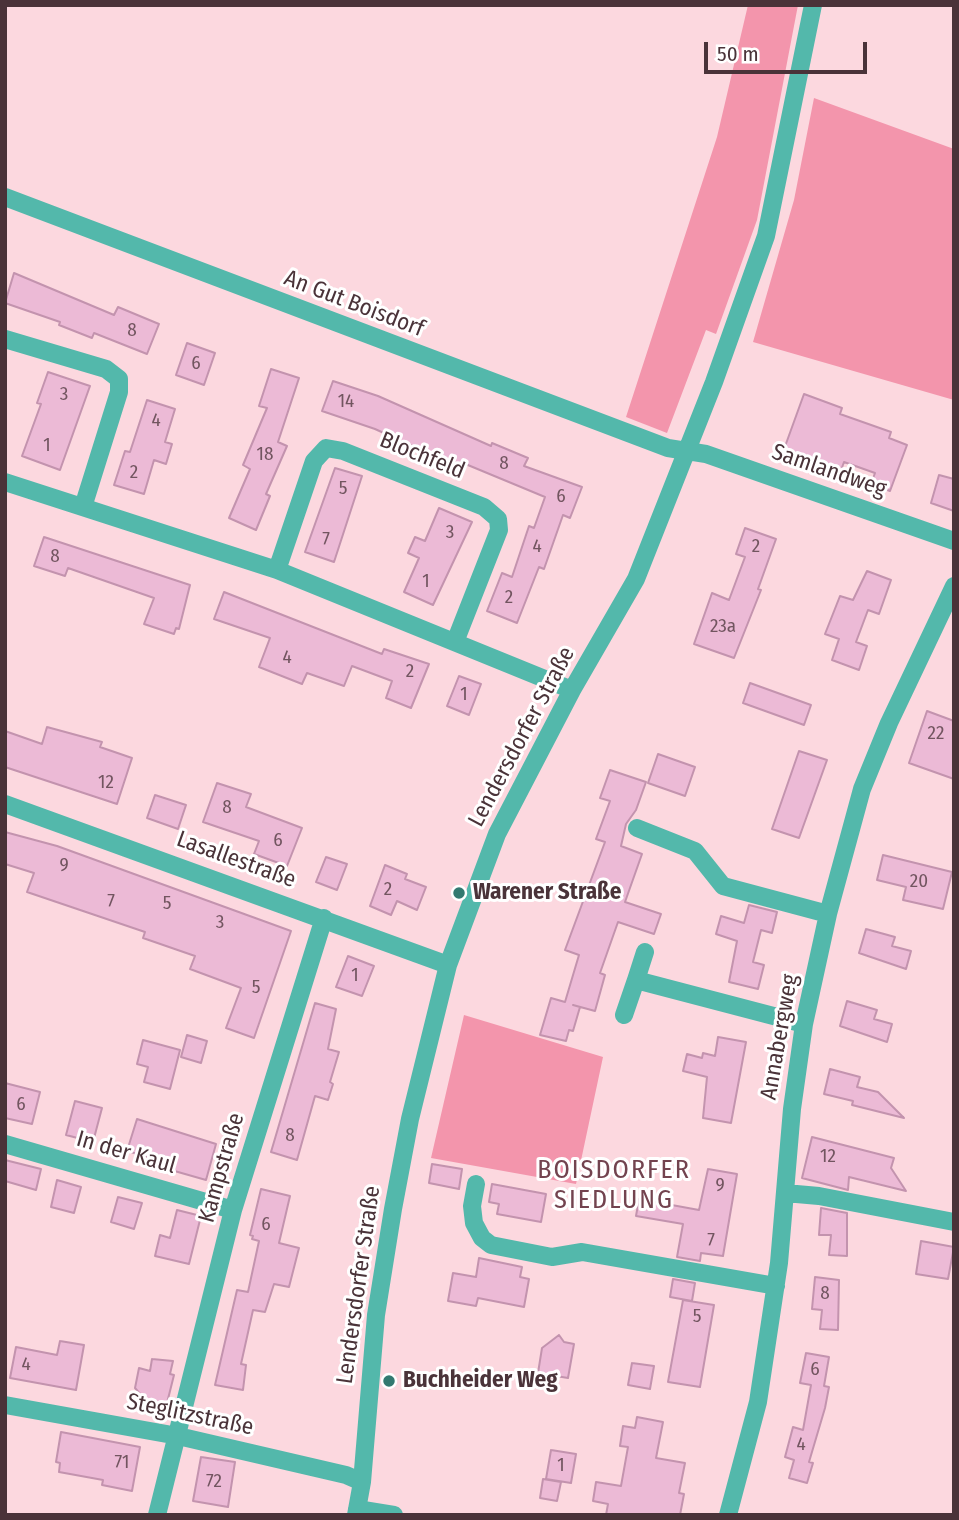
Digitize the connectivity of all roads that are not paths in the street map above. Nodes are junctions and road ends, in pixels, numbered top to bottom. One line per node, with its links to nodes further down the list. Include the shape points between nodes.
1 (813, 5): 4 (street, Lendersdorfer Straße, via 766,236)
2 (5, 197): 4 (street, An Gut Boisdorf, via 463,373)
3 (5, 339): 6 (street, via 106,369 119,379 119,392)
4 (686, 452): 7 (street, Samlandweg, via 706,454); 11 (street, Lendersdorfer Straße, via 636,579)
5 (5, 482): 6 (street)
6 (83, 506): 8 (street)
7 (954, 541)
8 (277, 570): 10 (street); 10 (street, Blochfeld, via 314,461 326,449 343,451 484,507 498,519 499,530)
9 (954, 586): 14 (street, Annabergweg, via 862,789)
10 (456, 642): 11 (street)
11 (572, 690): 17 (street, Lendersdorfer Straße, via 497,834)
12 (5, 804): 15 (street, Lasallestraße)
13 (637, 828): 14 (street, via 695,851 723,886)
14 (828, 914): 20 (street, Annabergweg)
15 (324, 918): 17 (street, Lasallestraße); 24 (street, Kampstraße)
16 (645, 951): 18 (street)
17 (448, 965): 29 (street, Lendersdorfer Straße, via 393,1209 376,1315)
18 (636, 980): 19 (street); 20 (street)
19 (624, 1015)
20 (804, 1024): 23 (street, Annabergweg)
21 (5, 1144): 24 (street, In der Kaul)
22 (476, 1184): 26 (street, via 474,1223 491,1245 552,1257 582,1252)
23 (785, 1193): 25 (street); 26 (street, Annabergweg)
24 (233, 1210): 28 (street, Kampstraße)
25 (954, 1222)
26 (776, 1286): 33 (street, Annabergweg, via 758,1402)
27 (5, 1405): 28 (street, Steglitzstraße)
28 (178, 1436): 29 (street, Steglitzstraße); 31 (street, Kampstraße)
29 (362, 1482): 30 (street, Lendersdorfer Straße)
30 (357, 1512): 32 (street)
31 (156, 1515)
32 (394, 1515)
33 (728, 1515)

